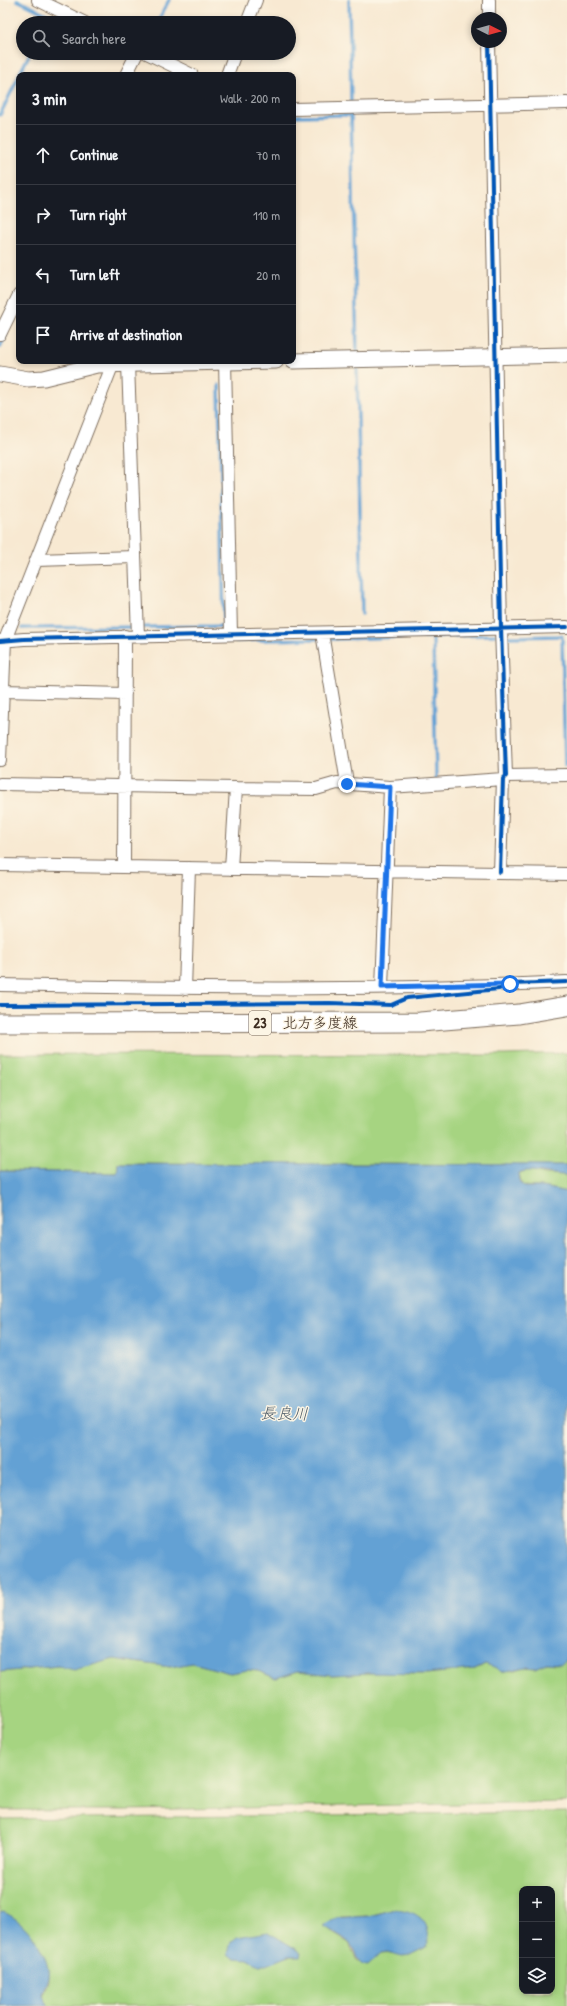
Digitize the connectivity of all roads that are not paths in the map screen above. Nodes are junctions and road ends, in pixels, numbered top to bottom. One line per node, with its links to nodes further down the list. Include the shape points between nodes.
1 (256, 0): 6 (street)
2 (489, 0): 4 (street)
3 (42, 1): 5 (street)
4 (489, 12)
5 (71, 16)
6 (250, 16)
7 (490, 48): 15 (street)
8 (134, 60): 11 (street)
9 (161, 60): 12 (street)
10 (232, 60): 13 (street)
11 (128, 72)
12 (186, 72)
13 (228, 72)
14 (567, 103): 15 (street)
15 (491, 105): 16 (street); 20 (street)
16 (296, 109)
17 (16, 301): 18 (street)
18 (0, 334)
19 (567, 355): 20 (street)
20 (496, 356): 21 (street); 30 (street)
21 (296, 361)
22 (111, 364): 26 (street, via 44,378 28,379)
23 (118, 364): 27 (street)
24 (118, 364): 28 (street)
25 (225, 364): 32 (street)
26 (0, 374)
27 (134, 558): 28 (street); 34 (street)
28 (36, 560): 35 (street)
29 (567, 627): 30 (street)
30 (501, 628): 31 (street); 40 (street)
31 (322, 632): 32 (street); 42 (street)
32 (231, 634): 34 (street)
33 (125, 636): 34 (street); 35 (street); 37 (street)
34 (138, 636)
35 (3, 640): 36 (street)
36 (3, 691): 37 (street); 38 (street)
37 (125, 694): 43 (street)
38 (0, 760)
39 (567, 775): 40 (street)
40 (504, 778): 44 (street); 51 (street)
41 (0, 784): 43 (street)
42 (347, 784): 44 (street); 45 (street, via 337,783 316,789)
43 (125, 786): 45 (street); 47 (street)
44 (390, 787): 50 (street)
45 (236, 788): 49 (street)
46 (0, 865): 47 (street)
47 (124, 866): 48 (street)
48 (189, 868): 49 (street); 56 (street)
49 (231, 869): 50 (street)
50 (387, 871): 51 (street); 55 (street)
51 (500, 872): 52 (street)
52 (567, 874)
53 (567, 982): 55 (street)
54 (0, 985): 56 (street)
55 (382, 987): 56 (street)
56 (185, 989)
57 (567, 1006): 58 (main road)
58 (519, 1014): 59 (main road, 23); 60 (main road, 北方多度線 / 23, via 420,1022)
59 (567, 1014)
60 (0, 1023)

